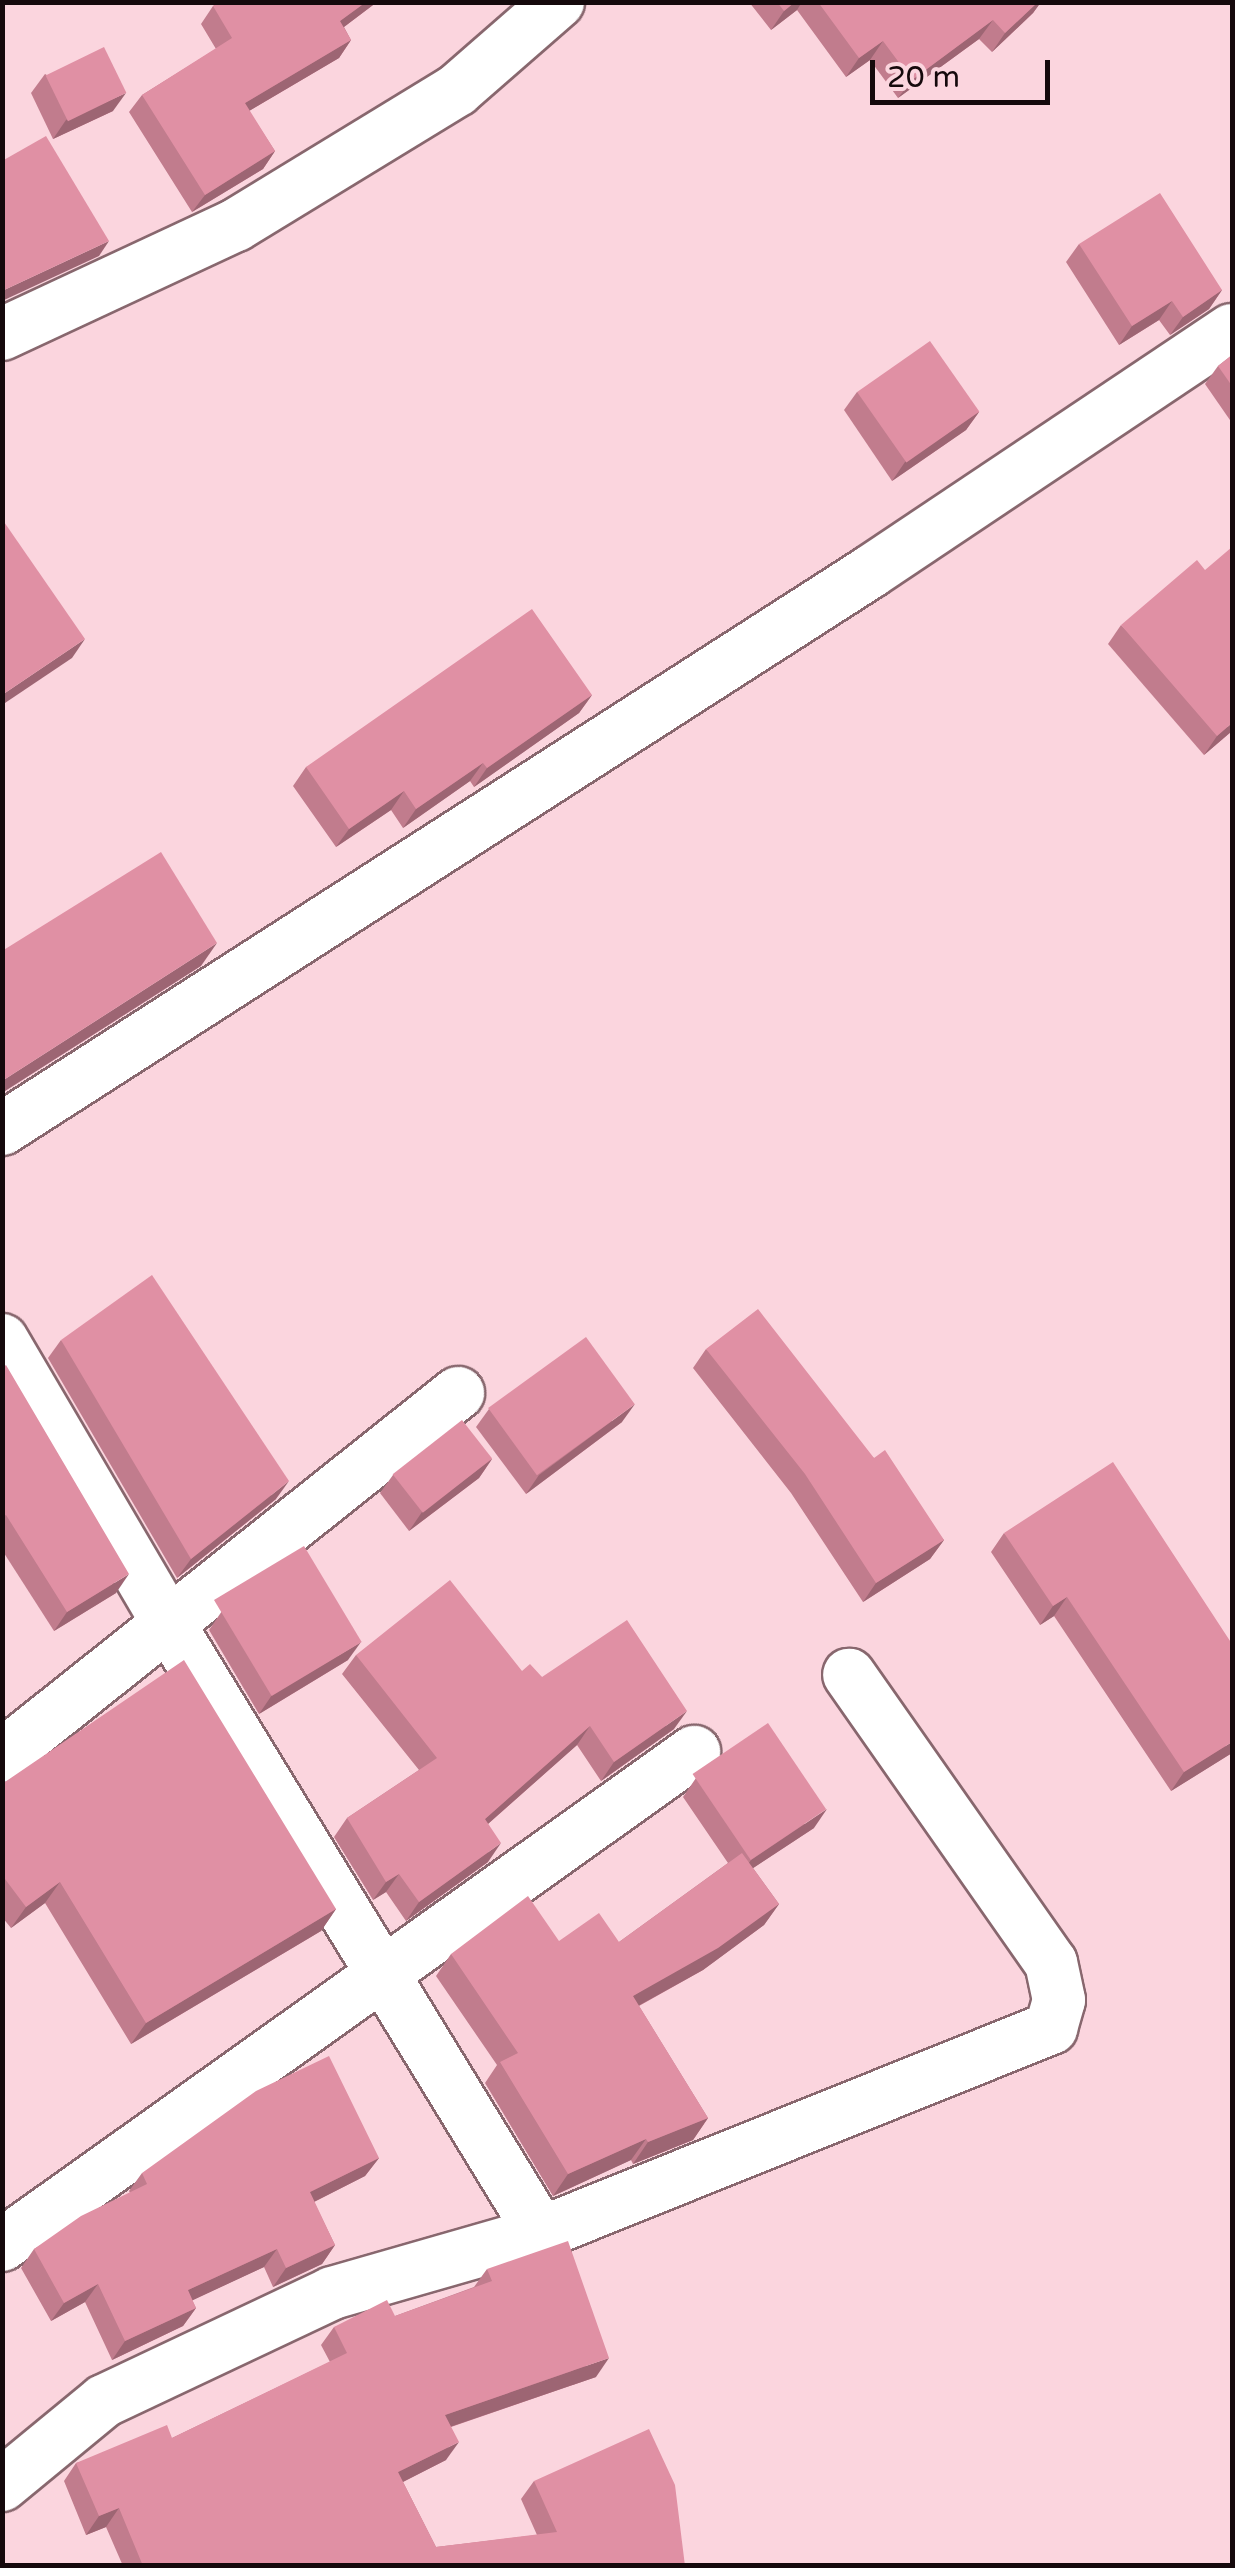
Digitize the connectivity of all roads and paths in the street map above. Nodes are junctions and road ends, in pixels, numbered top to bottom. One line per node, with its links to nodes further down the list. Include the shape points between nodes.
1 (558, 2): 3 (street, via 457,90 236,225)
2 (1232, 330): 4 (street, via 853,583)
3 (2, 334)
4 (2, 1129)
5 (2, 1340): 7 (street)
6 (458, 1393): 7 (street)
7 (170, 1626): 10 (street); 11 (street)
8 (849, 1675): 12 (street, via 1051,1963 1059,2000 1051,2028)
9 (694, 1752): 11 (street)
10 (2, 1756)
11 (385, 1972): 12 (street); 13 (street)
12 (542, 2233): 14 (street, via 332,2292 104,2401)
13 (2, 2245)
14 (2, 2485)

